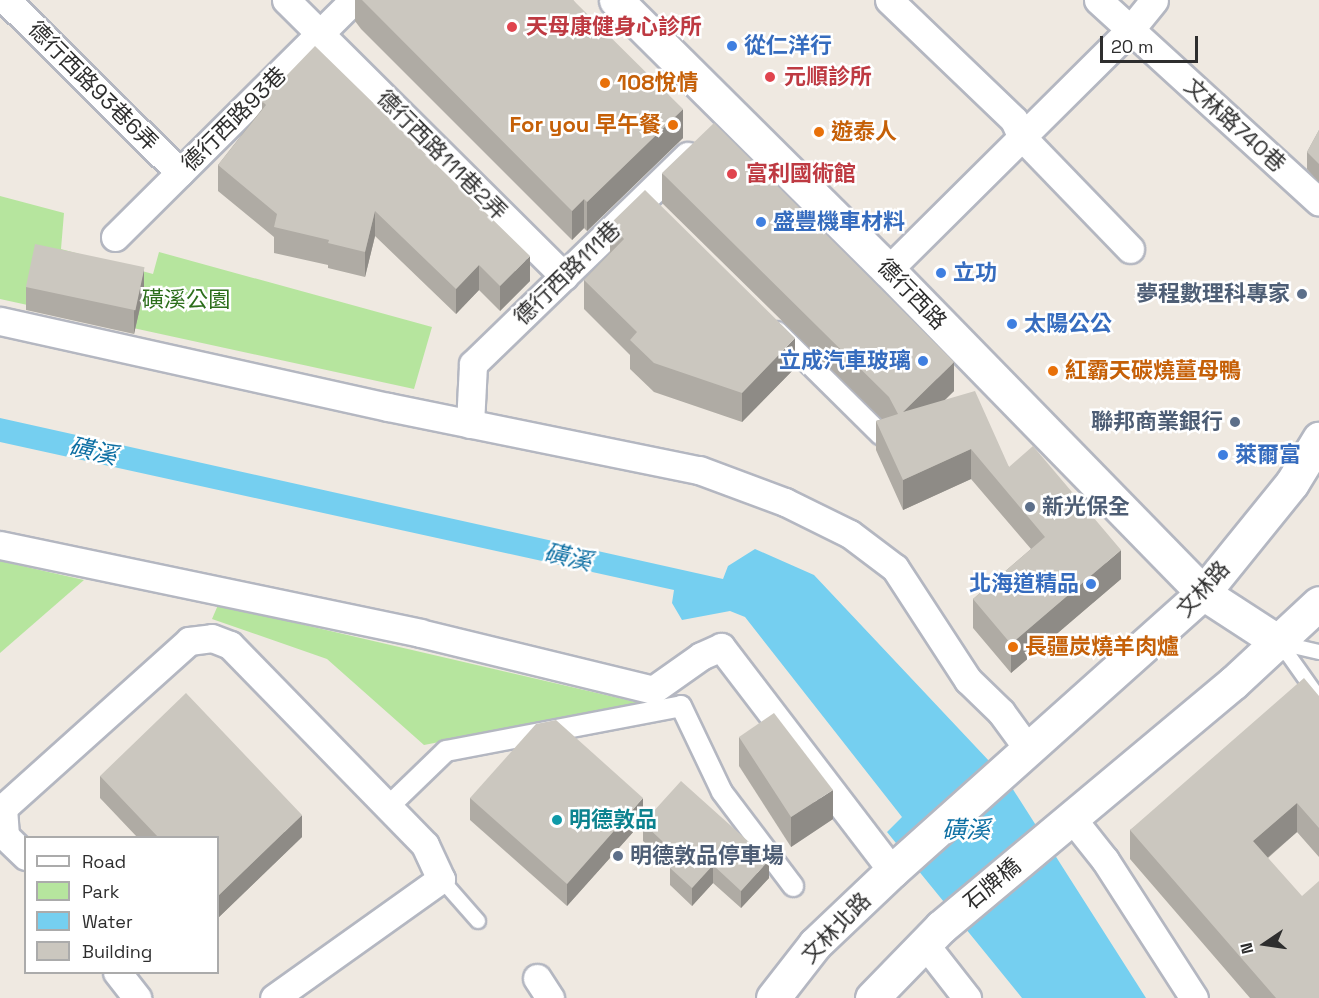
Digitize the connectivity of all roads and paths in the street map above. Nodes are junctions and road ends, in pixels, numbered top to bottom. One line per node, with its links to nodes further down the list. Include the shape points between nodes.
1 (6, 0): 12 (street, 德行西路93巷6弄)
2 (286, 0): 9 (street, 德行西路111巷2弄)
3 (354, 0): 9 (street, 德行西路93巷)
4 (616, 0): 10 (main road, 德行西路)
5 (890, 0): 11 (street, via 1014,120)
6 (1098, 0): 8 (street, 文林路740巷)
7 (1154, 0): 8 (street)
8 (1130, 30): 11 (street); 13 (street, 文林路740巷)
9 (320, 34): 12 (street, 德行西路93巷); 17 (street, 德行西路111巷2弄)
10 (717, 128): 16 (main road, 德行西路); 17 (street, 德行西路111巷, via 651,208)
11 (1021, 136): 15 (street); 16 (street)
12 (180, 172): 14 (street, 德行西路93巷)
13 (1319, 202)
14 (115, 237)
15 (1130, 249)
16 (888, 270): 24 (main road, 德行西路)
17 (564, 276): 20 (street, 德行西路111巷, via 473,364)
18 (762, 317): 21 (street)
19 (0, 321): 20 (street)
20 (470, 424): 29 (street, via 699,470 785,502 850,534 895,568 968,680 1001,712)
21 (881, 435)
22 (1319, 439): 24 (main road, 文林路, via 1292,483)
23 (0, 545): 34 (street, via 420,633 653,690 701,656 721,647)
24 (1203, 593): 26 (main road, 德行西路); 29 (main road, 文林路)
25 (1319, 603): 26 (main road)
26 (1280, 643): 27 (lane); 28 (lane); 31 (main road)
27 (1319, 652)
28 (1319, 698)
29 (1018, 757): 34 (main road)
30 (387, 808): 32 (street, via 230,645 212,638 189,641 3,808); 35 (street, via 425,845); 36 (street, via 446,751 681,706 722,792)
31 (1070, 816): 38 (main road, 石牌橋); 45 (street, via 1105,860)
32 (3, 836): 33 (street)
33 (24, 854)
34 (898, 866): 42 (main road, 文林北路, via 815,944)
35 (441, 879): 37 (lane); 41 (street)
36 (793, 886)
37 (478, 921)
38 (932, 935): 43 (main road); 44 (street)
39 (119, 974): 40 (street)
40 (137, 998)
41 (274, 998)
42 (773, 998)
43 (872, 998)
44 (967, 998)
45 (1194, 998)

